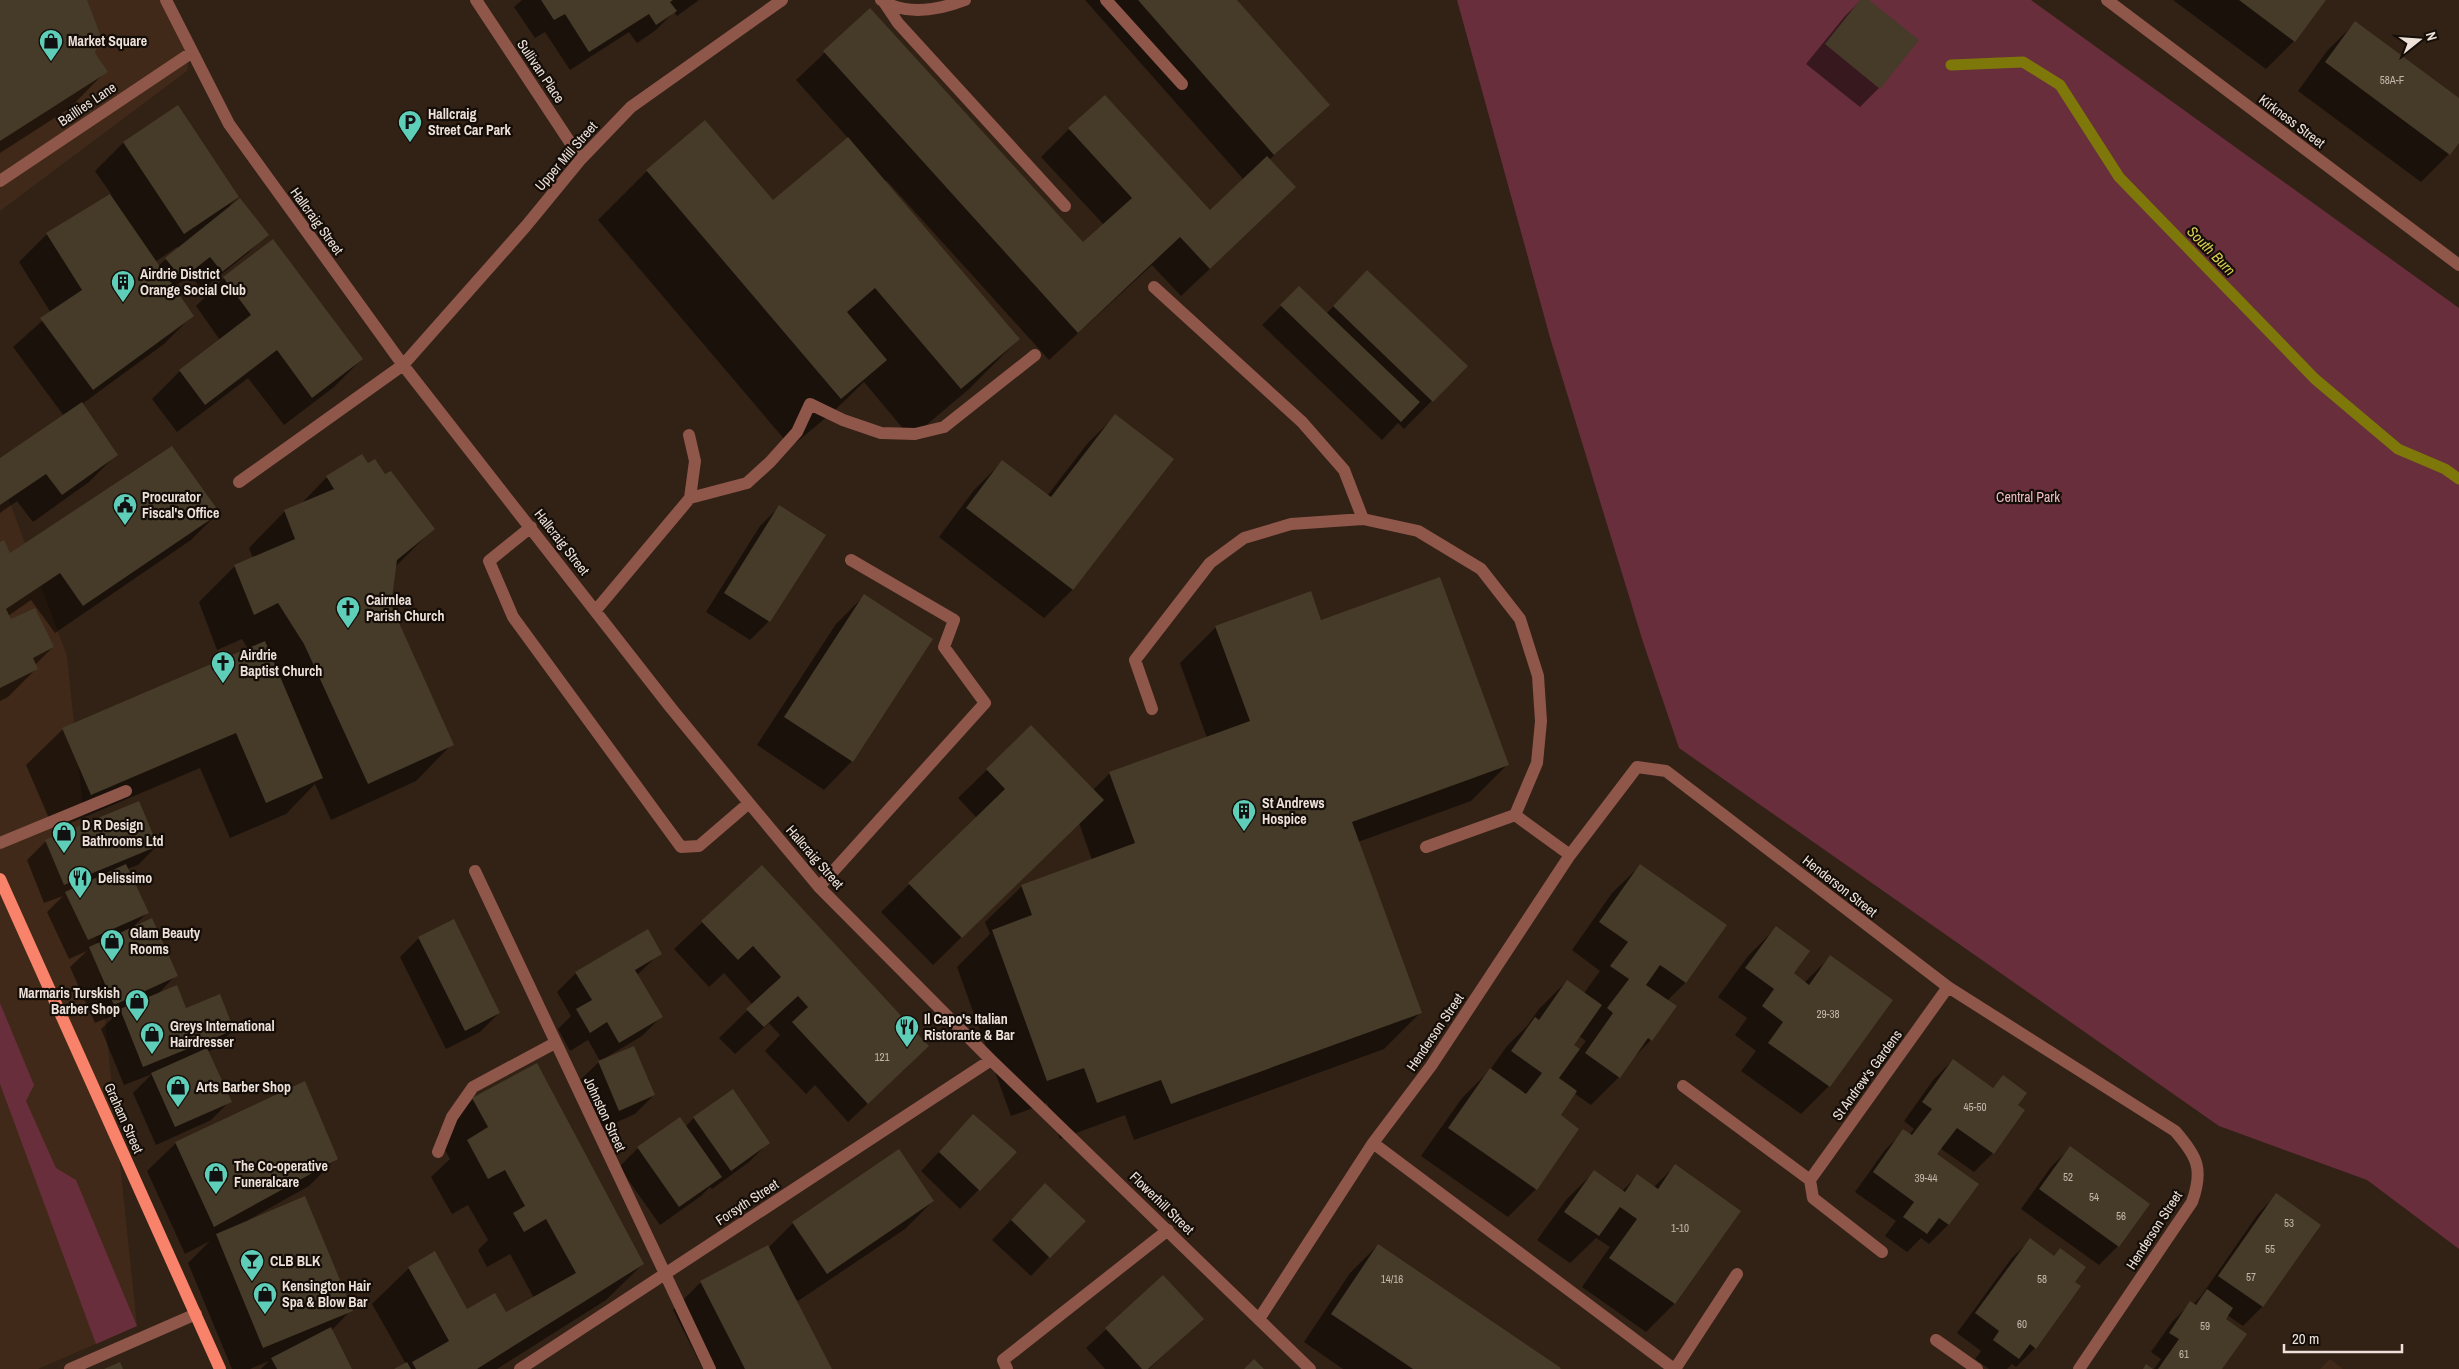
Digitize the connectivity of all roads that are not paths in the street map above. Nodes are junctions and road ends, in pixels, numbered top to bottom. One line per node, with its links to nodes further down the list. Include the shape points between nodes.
1 (166, 0): 8 (street, Hallcraig Street)
2 (476, 0): 10 (street, Sullivan Place)
3 (782, 0): 10 (street, Upper Mill Street, via 631,107)
4 (965, 0): 7 (street, via 944,9 913,10)
5 (1106, 0): 9 (street)
6 (2107, 0): 13 (street, Kirkness Street)
7 (882, 1): 12 (street, via 898,23)
8 (191, 53): 11 (street, Baillies Lane); 16 (street, Hallcraig Street, via 228,124)
9 (1182, 84)
10 (581, 159): 16 (street, Upper Mill Street)
11 (0, 181)
12 (1065, 206)
13 (2459, 265)
14 (1154, 287): 20 (street, via 1302,422 1344,470)
15 (1035, 355): 19 (street, via 944,427 915,434 881,432 843,420 810,404 797,432 747,483)
16 (403, 365): 18 (street, Upper Mill Street); 21 (street, Hallcraig Street)
17 (689, 435): 19 (street, via 695,462)
18 (239, 482)
19 (690, 498): 23 (street)
20 (1363, 520): 24 (street, via 1291,524 1244,538 1210,563 1135,660); 27 (street, via 1418,531 1481,569 1520,619 1538,676 1541,721 1537,762)
21 (531, 527): 23 (street, Hallcraig Street); 26 (street, via 489,561 513,617 681,847 699,846)
22 (851, 560): 33 (street, via 954,620 944,647 985,703)
23 (596, 610): 26 (street, Hallcraig Street)
24 (1152, 709)
25 (126, 791): 28 (street)
26 (749, 803): 33 (street, Hallcraig Street)
27 (1516, 815): 29 (street); 30 (street)
28 (0, 843)
29 (1426, 848)
30 (1570, 855): 35 (street, Henderson Street, via 1638,767 1666,771); 39 (street, Henderson Street, via 1431,1066)
31 (475, 871): 36 (street, Johnston Street)
32 (0, 878): 34 (main road, Graham Street)
33 (819, 887): 37 (street, Hallcraig Street)
34 (3, 895): 46 (main road, Graham Street)
35 (1948, 987): 41 (street, St Andrew's Gardens); 57 (street, Henderson Street, via 2175,1131 2192,1150 2198,1169 2198,1184 2192,1202)
36 (555, 1043): 40 (street, via 473,1087 452,1117); 44 (street, Johnston Street)
37 (991, 1060): 42 (street, Flowerhill Street); 44 (street, Forsyth Street)
38 (1683, 1086): 41 (street)
39 (1373, 1144): 47 (street, Henderson Street); 55 (street)
40 (438, 1152)
41 (1810, 1180): 43 (street, via 1813,1198)
42 (1168, 1230): 47 (street, Flowerhill Street); 53 (street, via 1003,1360)
43 (1882, 1252)
44 (664, 1274): 51 (street, Forsyth Street); 52 (street, Johnston Street)
45 (1736, 1274): 55 (street)
46 (196, 1314): 49 (street); 50 (main road, Graham Street)
47 (1259, 1318): 54 (street, Flowerhill Street)
48 (1936, 1340): 56 (street)
49 (70, 1369)
50 (220, 1369)
51 (520, 1369)
52 (710, 1369)
53 (1007, 1369)
54 (1310, 1369)
55 (1675, 1369)
56 (1977, 1369)
57 (2079, 1369)

